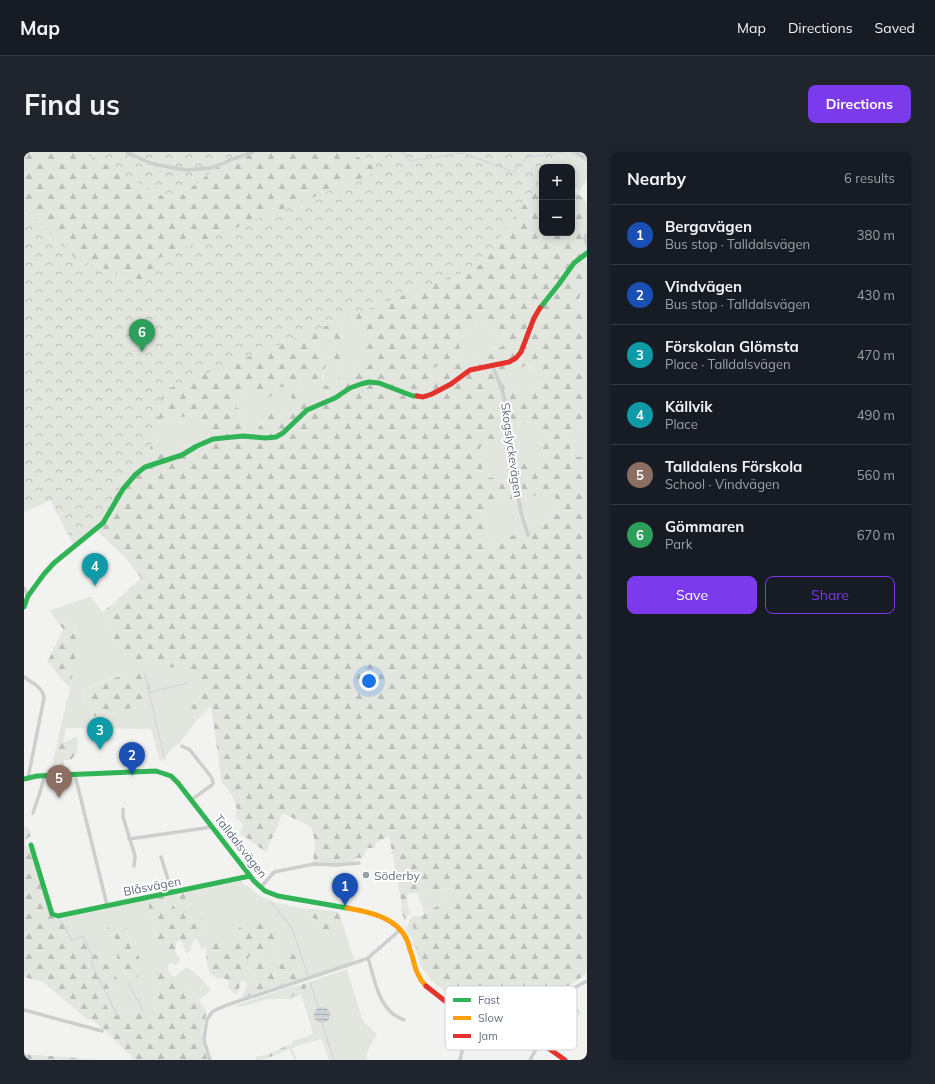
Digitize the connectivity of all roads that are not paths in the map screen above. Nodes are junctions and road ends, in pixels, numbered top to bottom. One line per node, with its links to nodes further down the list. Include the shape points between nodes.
1 (127, 152): 2 (street, via 150,163 189,170 217,166)
2 (253, 152)
3 (575, 152): 4 (street)
4 (587, 159)
5 (587, 235): 6 (street)
6 (587, 245)
7 (587, 253): 8 (street, via 574,263 542,304 518,356 509,362)
8 (492, 365): 9 (street, Skogslyckevägen, via 504,398 521,513); 11 (street, via 470,370 452,384 423,397 413,396 379,383 362,384 307,410 276,437 243,436 213,439 182,455 155,462 136,474 123,489 102,524 54,563)
9 (528, 535)
10 (24, 588): 11 (street)
11 (28, 596): 12 (street)
12 (24, 607)
13 (24, 677): 17 (street, via 44,694)
14 (182, 746): 18 (street, via 190,750 213,780 212,785)
15 (75, 775): 16 (street, Talldalsvägen); 18 (street, Talldalsvägen, via 161,772 171,776); 30 (street)
16 (44, 776): 17 (street, Talldalsvägen); 20 (street)
17 (26, 779)
18 (191, 800): 21 (street, Talldalsvägen)
19 (123, 809): 22 (street)
20 (33, 813)
21 (212, 827): 22 (street); 27 (street, Talldalsvägen)
22 (129, 839): 26 (street, via 135,856)
23 (31, 844): 30 (street, Blåsvägen, via 52,914 58,916)
24 (161, 857): 29 (street)
25 (359, 863): 28 (street, via 314,864 274,872)
26 (134, 866)
27 (250, 876): 28 (street, Talldalsvägen); 29 (street, Blåsvägen)
28 (261, 887): 31 (street, Talldalsvägen, via 283,897 377,915 387,919)
29 (172, 892): 30 (street, Blåsvägen)
30 (107, 905)
31 (400, 930): 32 (street); 35 (street, Talldalsvägen, via 408,943 417,972 423,982)
32 (368, 958): 37 (street, via 383,1002 393,1014); 42 (street, via 213,1011 207,1019 204,1038)
33 (587, 981): 34 (street)
34 (577, 986)
35 (445, 1001)
36 (24, 1010): 38 (street)
37 (404, 1020)
38 (102, 1031)
39 (462, 1050): 43 (street)
40 (536, 1050): 44 (street)
41 (551, 1050): 45 (street, Talldalsvägen)
42 (210, 1060)
43 (460, 1060)
44 (530, 1060)
45 (565, 1060)

